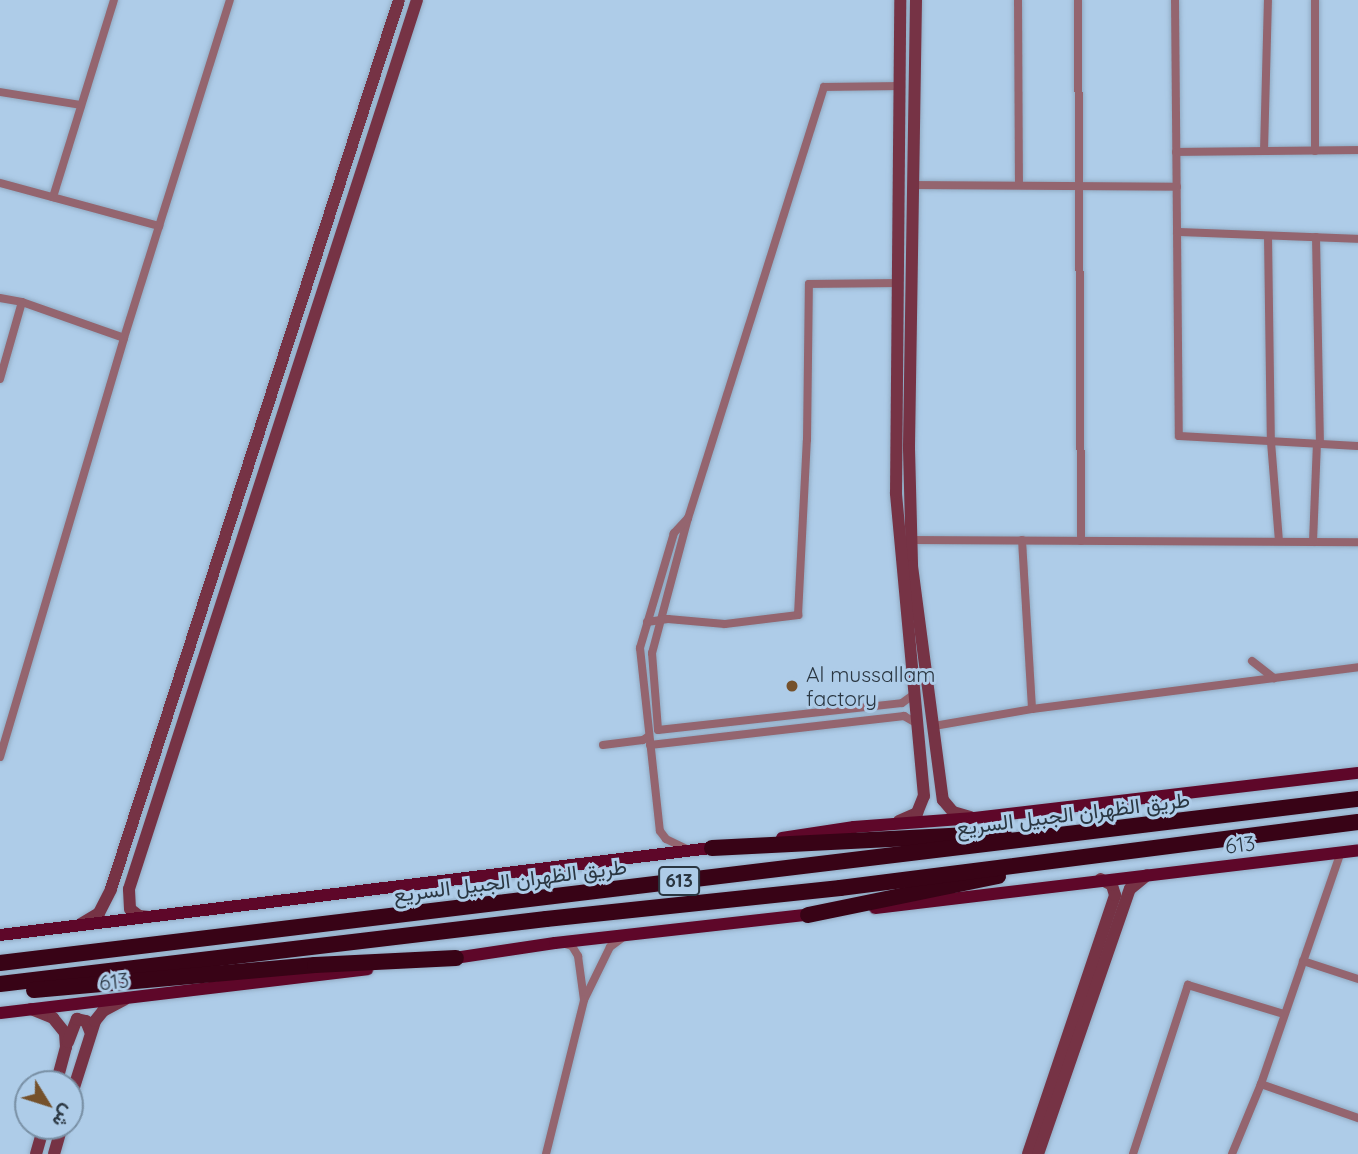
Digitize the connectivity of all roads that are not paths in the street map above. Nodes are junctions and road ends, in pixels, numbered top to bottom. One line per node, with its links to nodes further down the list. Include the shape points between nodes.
1 (114, 0): 14 (street)
2 (230, 0): 26 (street)
3 (399, 0): 19 (street)
4 (417, 0): 27 (street)
5 (900, 0): 12 (street)
6 (916, 0): 21 (street)
7 (1018, 0): 22 (street)
8 (1078, 0): 23 (street)
9 (1175, 0): 18 (street)
10 (1268, 0): 16 (street)
11 (1315, 0): 17 (street)
12 (899, 86): 32 (street); 42 (street, via 824,87)
13 (0, 92): 14 (street)
14 (81, 105): 25 (street)
15 (1358, 150): 17 (street)
16 (1264, 151): 17 (street); 18 (street)
17 (1315, 151)
18 (1176, 152): 24 (street)
19 (340, 181): 27 (street, via 347,174 352,178 342,210); 35 (street)
20 (0, 183): 25 (street)
21 (913, 185): 22 (street); 43 (street)
22 (1019, 185): 23 (street)
23 (1078, 187): 24 (street); 45 (street)
24 (1177, 187): 28 (street)
25 (53, 197): 26 (street)
26 (159, 226): 36 (street)
27 (342, 232): 38 (street)
28 (1177, 232): 29 (street); 39 (street, via 1180,436)
29 (1268, 236): 30 (street); 39 (street)
30 (1317, 237): 31 (street); 40 (street)
31 (1358, 239)
32 (897, 283): 49 (street, via 810,284 798,615 725,624); 54 (street, via 896,493)
33 (0, 298): 34 (street)
34 (22, 302): 36 (street); 37 (street)
35 (294, 325): 38 (street, via 282,379 288,384); 77 (street)
36 (124, 338): 63 (street)
37 (0, 379)
38 (295, 379): 78 (street)
39 (1271, 442): 40 (street); 46 (street)
40 (1318, 444): 41 (street); 47 (street)
41 (1358, 446)
42 (688, 518): 49 (street); 50 (street, via 674,533)
43 (911, 540): 44 (street); 59 (street)
44 (1022, 540): 45 (street); 55 (street)
45 (1081, 541): 46 (street)
46 (1279, 541): 47 (street)
47 (1313, 542): 48 (street)
48 (1358, 542)
49 (661, 619): 50 (street); 60 (street, via 652,653)
50 (647, 622): 61 (street, via 640,648)
51 (1252, 661): 53 (street)
52 (1358, 667): 53 (street)
53 (1274, 678): 55 (street)
54 (913, 695): 56 (street, via 902,703); 57 (street)
55 (1032, 709): 59 (street)
56 (842, 710): 58 (street); 60 (street)
57 (916, 723): 58 (street, via 904,716); 69 (street, via 922,806 909,818)
58 (827, 724): 61 (street)
59 (934, 726): 66 (street, via 943,800 953,812)
60 (658, 730): 61 (street)
61 (649, 738): 62 (street); 72 (street, via 660,831)
62 (603, 745)
63 (0, 757)
64 (1358, 773): 66 (main road)
65 (1358, 799): 67 (highway, طريق الظهران الجبيل السريع / 613)
66 (974, 818): 69 (main road)
67 (1195, 818): 70 (highway); 87 (highway, طريق الظهران الجبيل السريع / 613)
68 (1358, 822): 71 (highway, طريق الظهران الجبيل السريع / 613)
69 (890, 824): 70 (main road)
70 (712, 848): 72 (main road)
71 (1129, 849): 79 (highway); 89 (highway, طريق الظهران الجبيل السريع / 613, via 840,888)
72 (689, 850): 80 (main road)
73 (1358, 850): 74 (main road, 613)
74 (1341, 852): 75 (main road, 613); 86 (street)
75 (1147, 874): 76 (main road, 613); 104 (street, via 1130,889)
76 (1100, 879): 79 (main road, 613); 103 (street, via 1112,885 1115,895)
77 (111, 889): 78 (street, via 119,900); 81 (street, via 99,913)
78 (129, 889): 80 (street, via 130,909)
79 (808, 915): 82 (main road, 613)
80 (149, 917): 81 (main road)
81 (76, 926): 83 (main road)
82 (630, 934): 84 (main road, 613); 92 (street, via 611,947)
83 (0, 935)
84 (555, 943): 85 (main road, 613); 92 (street, via 572,946 579,956)
85 (456, 958): 90 (highway); 91 (main road, 613)
86 (1303, 961): 88 (street); 95 (street)
87 (0, 962)
88 (1358, 979)
89 (0, 984)
90 (0, 991)
91 (124, 1000): 93 (main road, 613); 96 (street, via 99,1015)
92 (584, 1000): 102 (street)
93 (31, 1009): 94 (main road, 613); 97 (street, via 59,1023)
94 (0, 1013)
95 (1284, 1014): 100 (street); 105 (street, via 1188,985)
96 (90, 1031): 97 (street, via 86,1021 78,1019); 99 (street)
97 (66, 1047): 98 (street)
98 (60, 1070)
99 (79, 1070)
100 (1261, 1084): 101 (street); 106 (street)
101 (1358, 1118)
102 (546, 1154)
103 (1028, 1154)
104 (1038, 1154)
105 (1133, 1154)
106 (1232, 1154)

